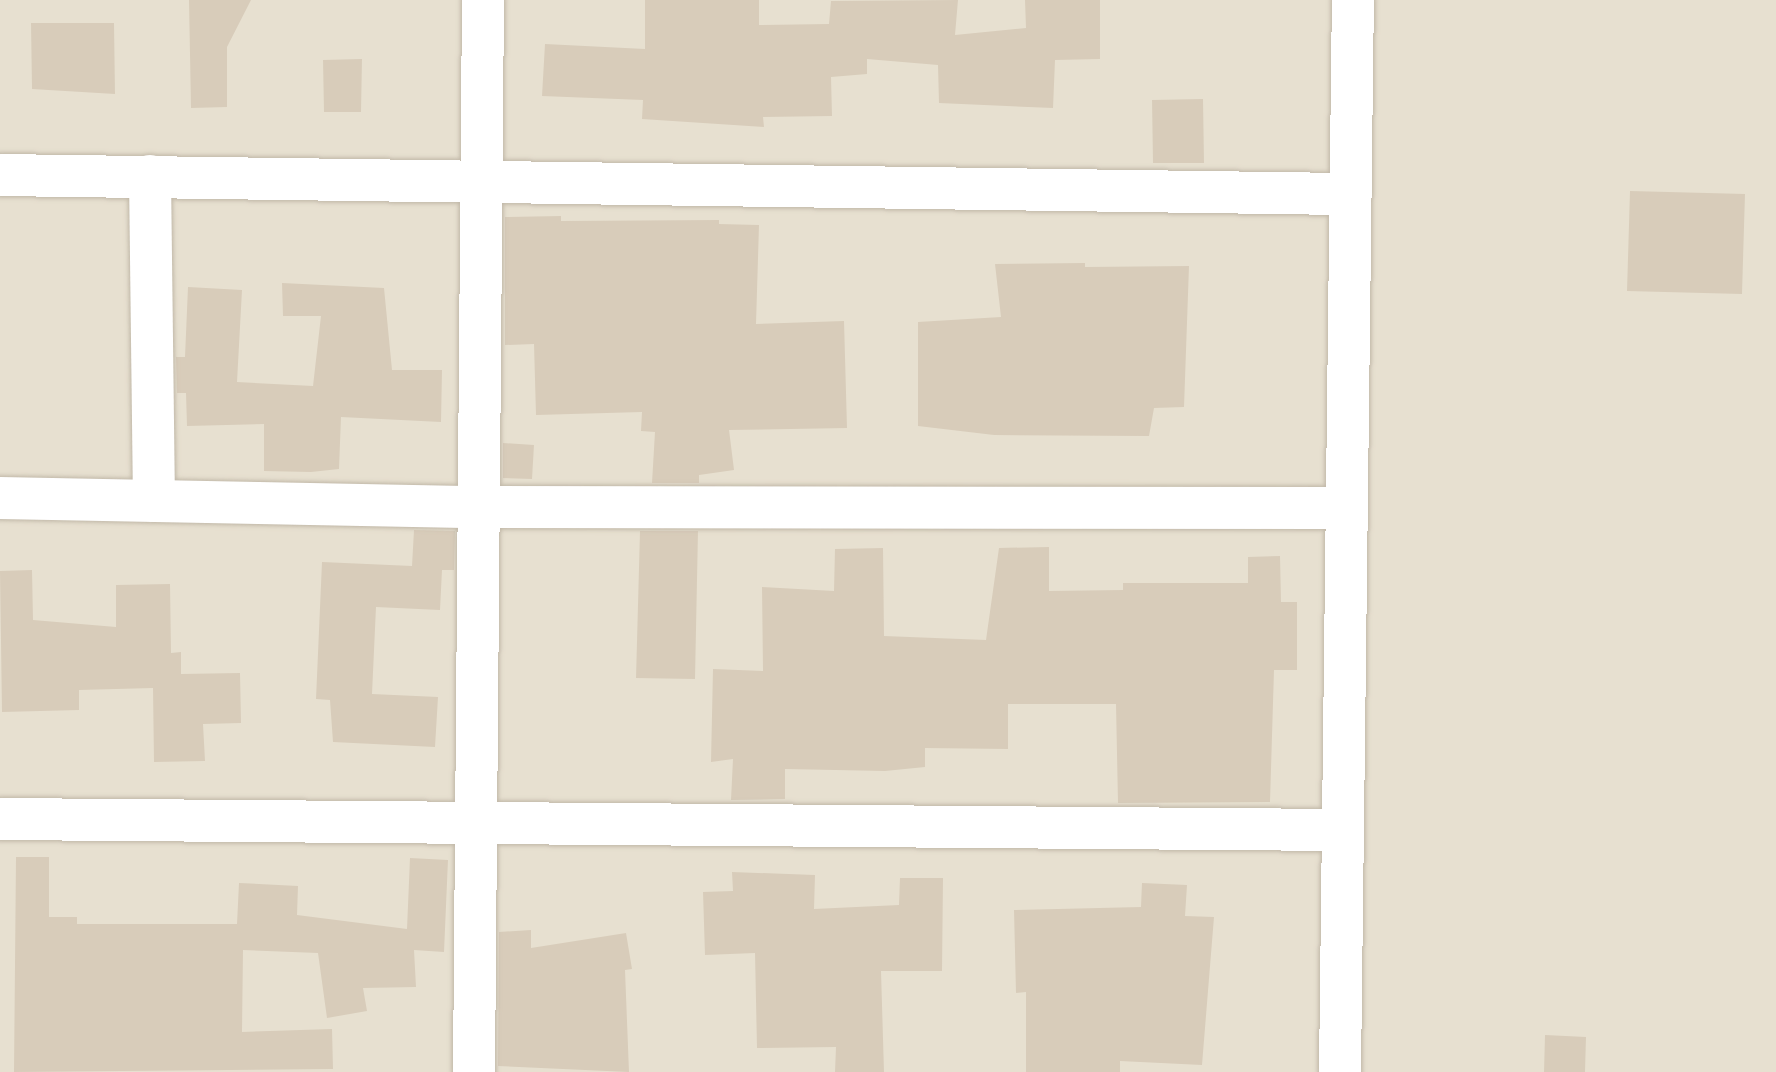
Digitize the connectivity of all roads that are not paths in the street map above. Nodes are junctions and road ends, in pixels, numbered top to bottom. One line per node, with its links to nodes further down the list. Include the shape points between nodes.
1 (483, 0): 5 (street)
2 (1353, 0): 6 (street)
3 (0, 175): 4 (street)
4 (150, 176): 5 (street); 8 (street)
5 (482, 178): 6 (street); 9 (street)
6 (1347, 194): 10 (street)
7 (0, 498): 8 (street)
8 (154, 501): 9 (street)
9 (478, 507): 10 (street); 12 (street)
10 (1343, 508): 13 (street)
11 (0, 819): 12 (street)
12 (473, 825): 13 (street); 14 (street)
13 (1342, 830): 15 (street)
14 (474, 1072)
15 (1340, 1072)

